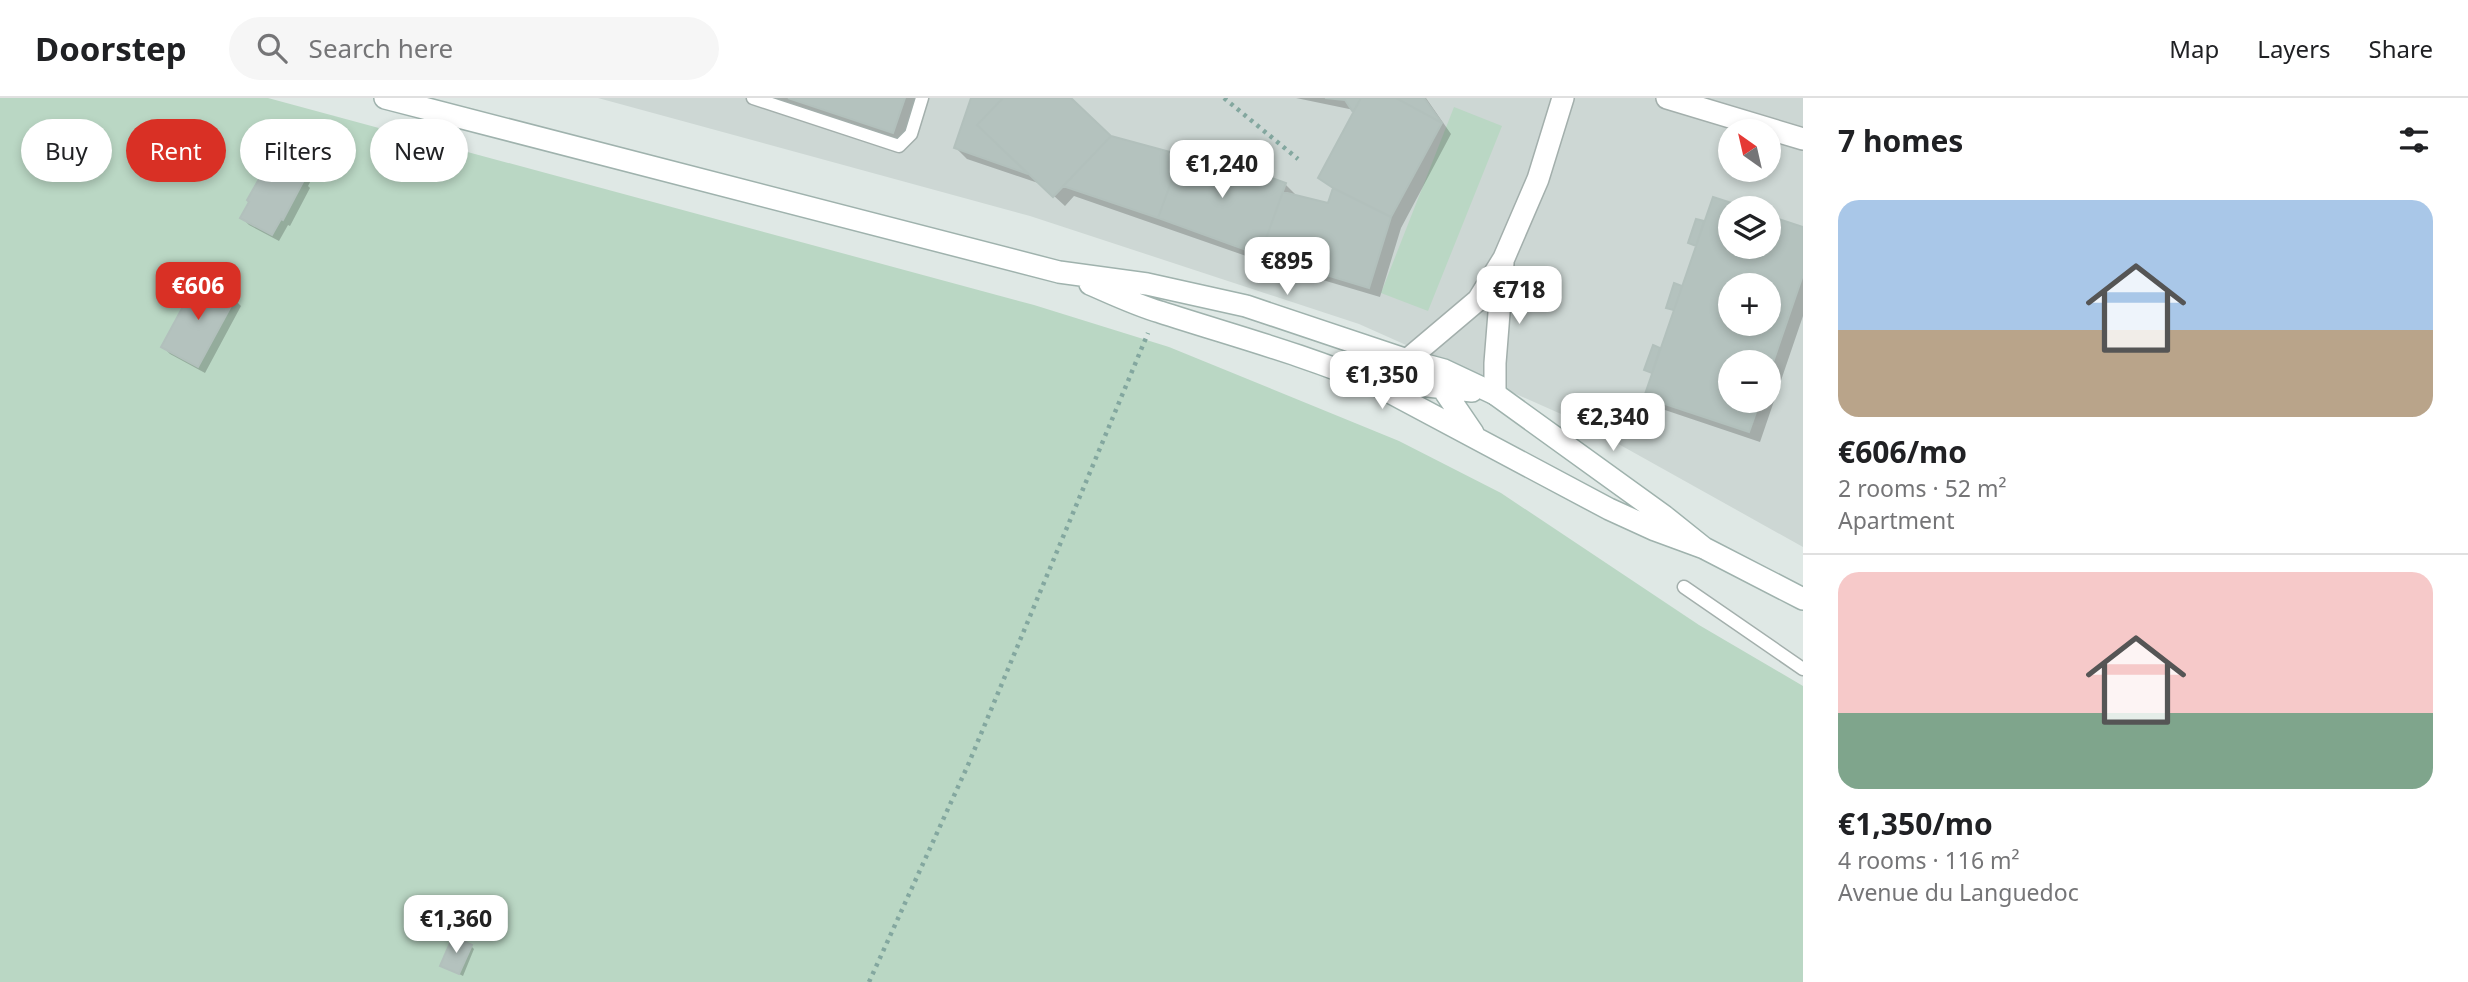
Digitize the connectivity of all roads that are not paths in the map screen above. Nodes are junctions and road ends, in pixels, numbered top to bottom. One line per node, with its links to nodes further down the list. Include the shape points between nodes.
1 (385, 98): 8 (street)
2 (753, 98): 3 (lane, via 899,146 911,134)
3 (922, 98)
4 (1563, 98): 7 (street, via 1538,179)
5 (1667, 98): 6 (street)
6 (1803, 139)
7 (1504, 257): 10 (street, via 1478,300); 12 (street)
8 (1059, 272): 9 (street, via 1157,312); 10 (street, via 1147,284 1246,306)
9 (1251, 339): 11 (street, via 1300,342 1401,383); 13 (street, via 1367,381)
10 (1407, 360): 11 (street); 12 (street, via 1444,370)
11 (1441, 386): 12 (street); 13 (street)
12 (1495, 394): 14 (street)
13 (1474, 436): 14 (street, via 1609,509)
14 (1704, 548): 16 (street)
15 (1684, 587): 17 (lane)
16 (1803, 598)
17 (1803, 669)

